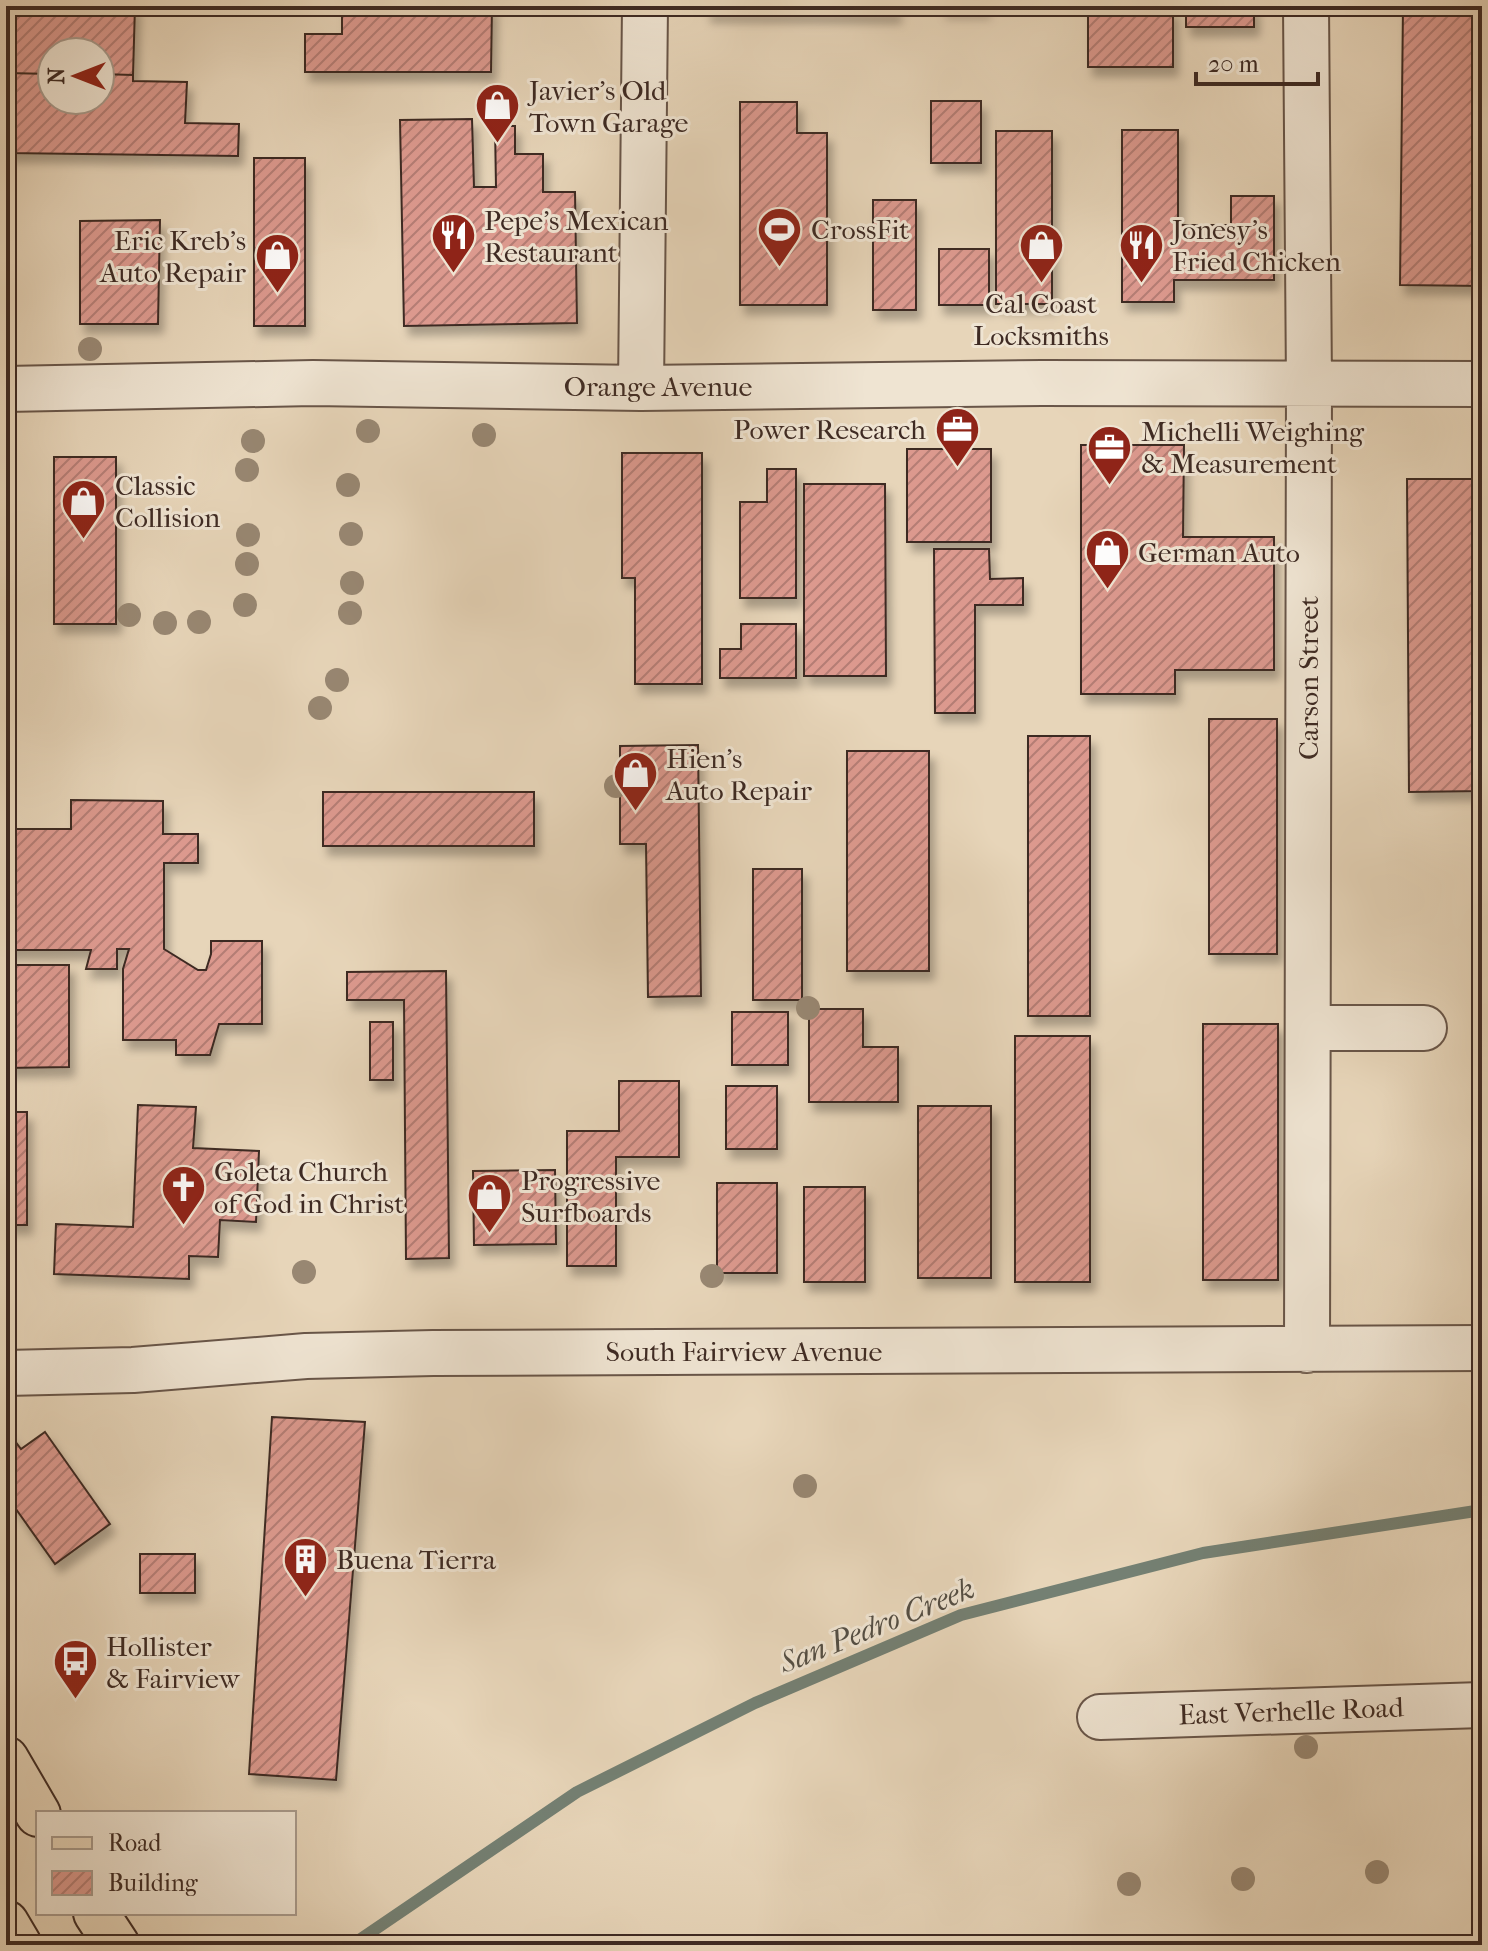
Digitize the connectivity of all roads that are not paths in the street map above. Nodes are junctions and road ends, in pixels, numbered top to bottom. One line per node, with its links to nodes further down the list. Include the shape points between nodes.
1 (645, 6): 5 (street)
2 (1306, 6): 3 (street, Carson Street)
3 (1309, 384): 4 (street, Orange Avenue); 5 (street, Orange Avenue); 7 (street, Carson Street)
4 (1482, 384)
5 (641, 388): 6 (street, Orange Avenue, via 313,383)
6 (6, 389)
7 (1308, 1028): 8 (street); 10 (street, Carson Street)
8 (1424, 1028)
9 (1482, 1348): 10 (street, South Fairview Avenue)
10 (1307, 1350): 11 (street, South Fairview Avenue, via 419,1353)
11 (6, 1373)
12 (1482, 1705): 13 (street, East Verhelle Road)
13 (1100, 1717)
14 (6, 1759): 15 (main road)
15 (36, 1811)
16 (97, 1915): 19 (main road)
17 (6, 1923): 18 (main road)
18 (19, 1945)
19 (117, 1945)

